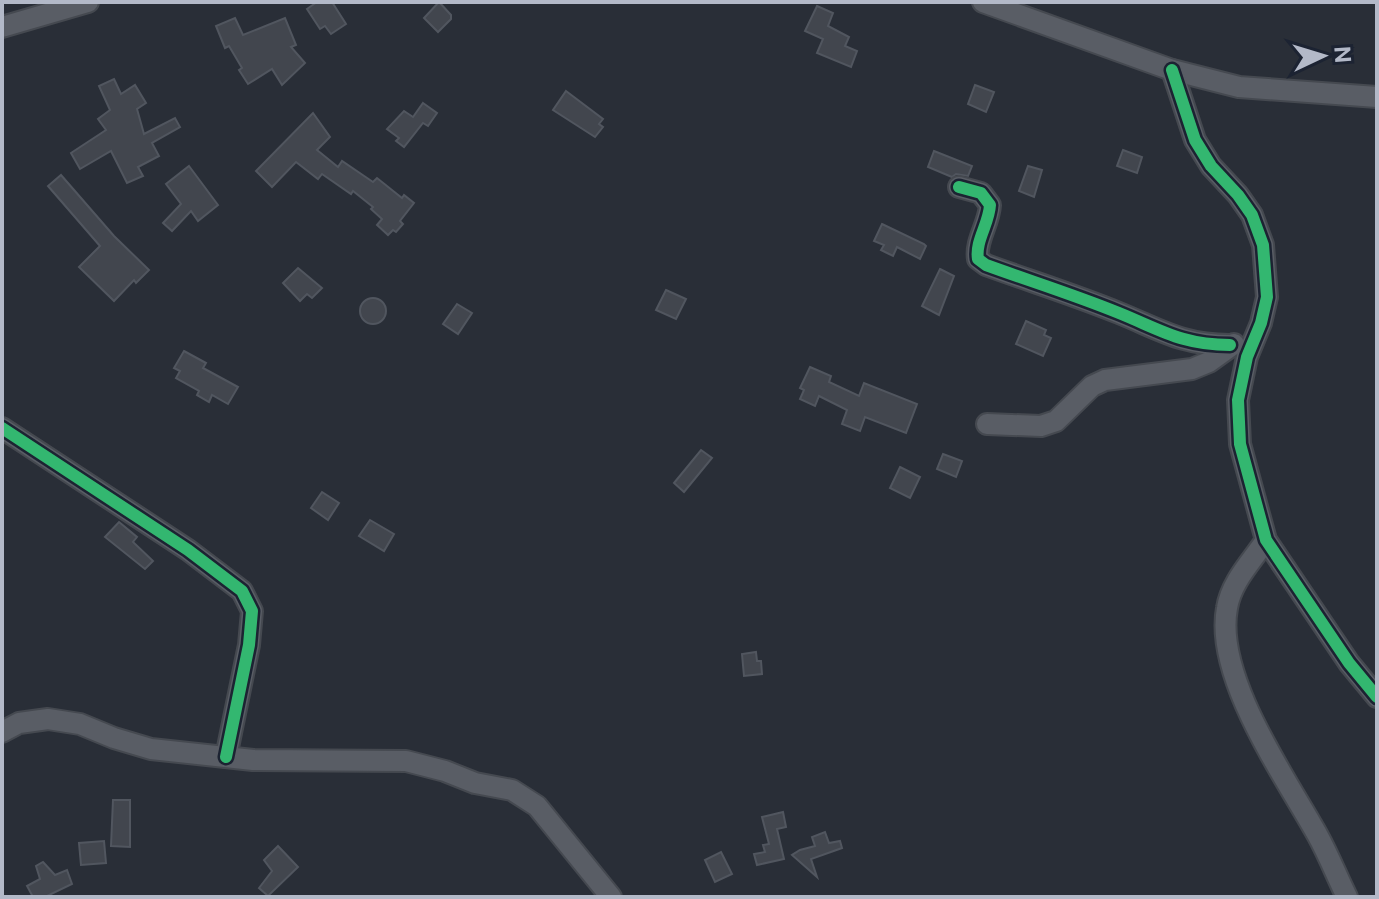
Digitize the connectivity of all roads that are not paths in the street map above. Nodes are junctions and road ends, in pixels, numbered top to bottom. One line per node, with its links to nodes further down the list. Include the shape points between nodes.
1 (88, 2): 3 (street)
2 (983, 2): 4 (street)
3 (2, 27)
4 (1172, 70): 5 (street, via 1239,87); 7 (street, via 1195,140 1252,215 1263,245 1267,297)
5 (1377, 97)
6 (959, 187): 8 (street, via 981,193 990,205 977,250 986,265 1121,313 1165,335 1203,345)
7 (1255, 338): 8 (street); 11 (street, via 1238,400 1240,444)
8 (1230, 345): 9 (street, via 1192,369 1105,380 1056,421 1041,426)
9 (987, 424)
10 (2, 428): 14 (street, via 242,591 252,611 249,645)
11 (1266, 540): 12 (street); 16 (street, via 1234,586 1226,609 1234,676)
12 (1377, 697)
13 (2, 732): 14 (street, via 19,723 48,719 80,724 151,749)
14 (226, 757): 15 (street, via 406,761 512,790 537,806)
15 (611, 897)
16 (1347, 897)

